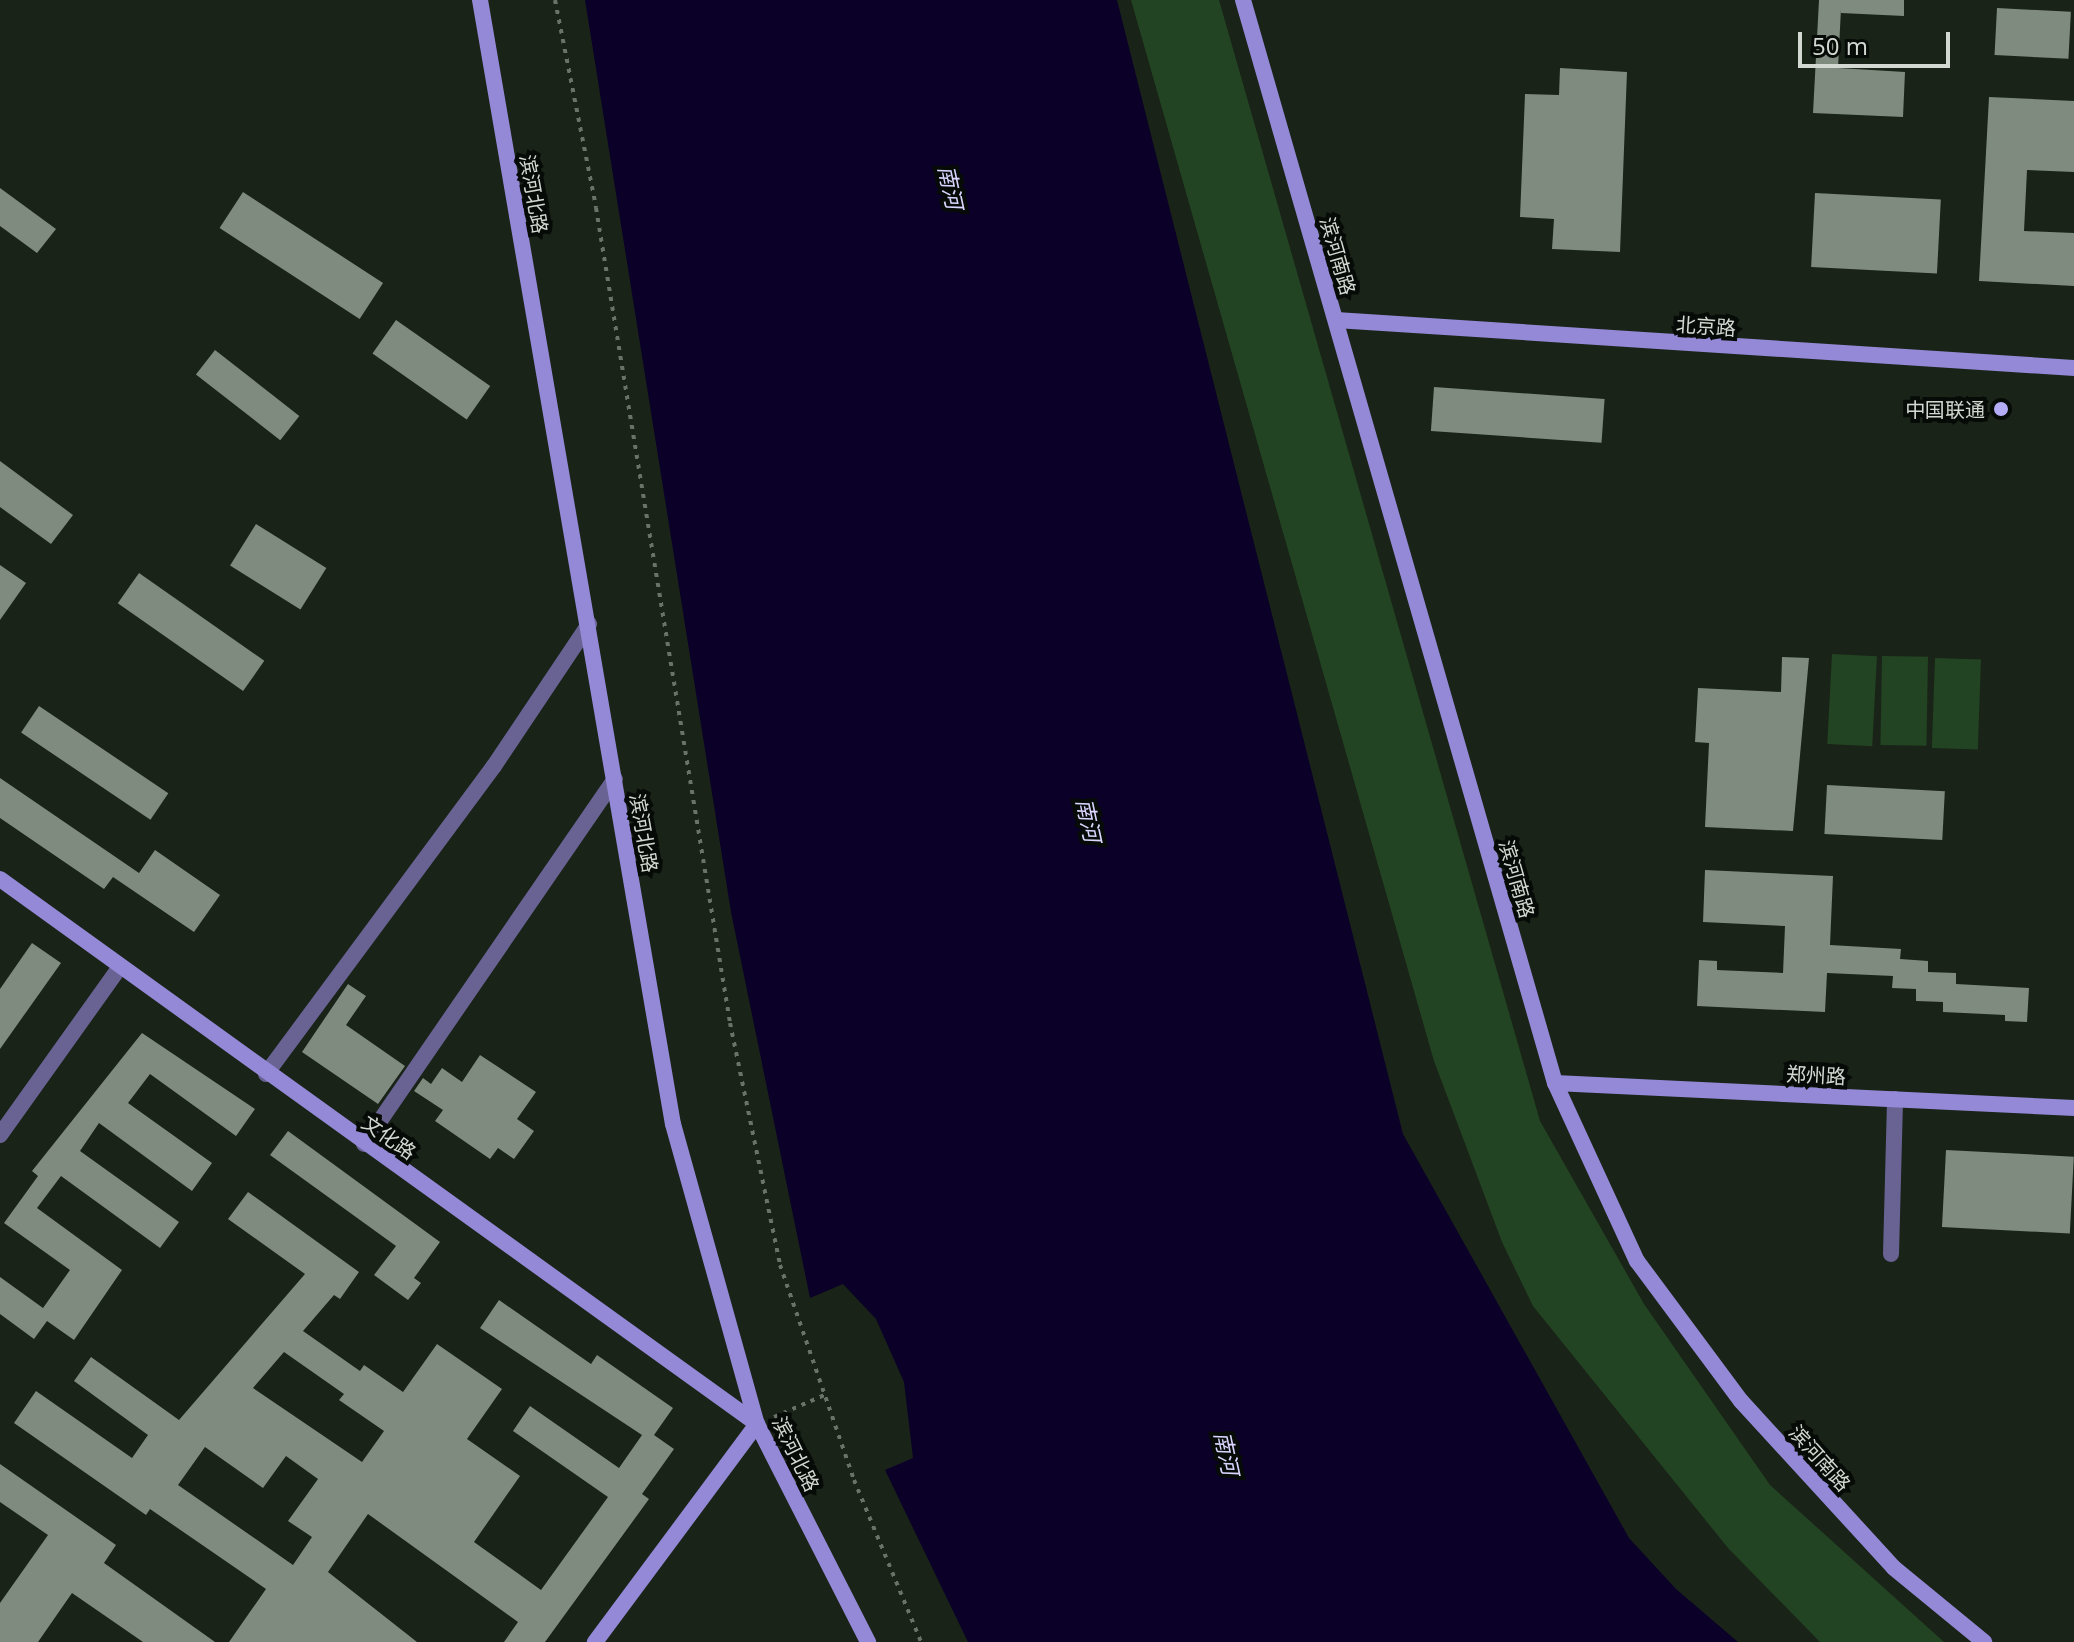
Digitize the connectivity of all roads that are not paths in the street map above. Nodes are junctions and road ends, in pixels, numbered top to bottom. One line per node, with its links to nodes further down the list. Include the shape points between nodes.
1 (480, 0): 5 (street, 滨河北路)
2 (1243, 0): 3 (street, 滨河南路)
3 (1336, 320): 4 (street, 北京路); 10 (street, 滨河南路)
4 (2074, 368)
5 (589, 624): 6 (street, 滨河北路); 9 (street, via 494,766)
6 (615, 779): 14 (street); 16 (street, 滨河北路, via 673,1124)
7 (0, 879): 8 (street, 文化路)
8 (119, 968): 9 (street, 文化路); 13 (street)
9 (266, 1074): 14 (street, 文化路)
10 (1555, 1083): 11 (street, 郑州路); 19 (street, 滨河南路, via 1637,1261 1741,1401 1894,1568)
11 (1895, 1099): 12 (street, 郑州路); 15 (street)
12 (2074, 1108)
13 (0, 1135)
14 (364, 1144): 16 (street, 文化路)
15 (1891, 1254)
16 (757, 1424): 17 (street); 18 (street, 滨河北路)
17 (595, 1642)
18 (868, 1642)
19 (1984, 1642)

